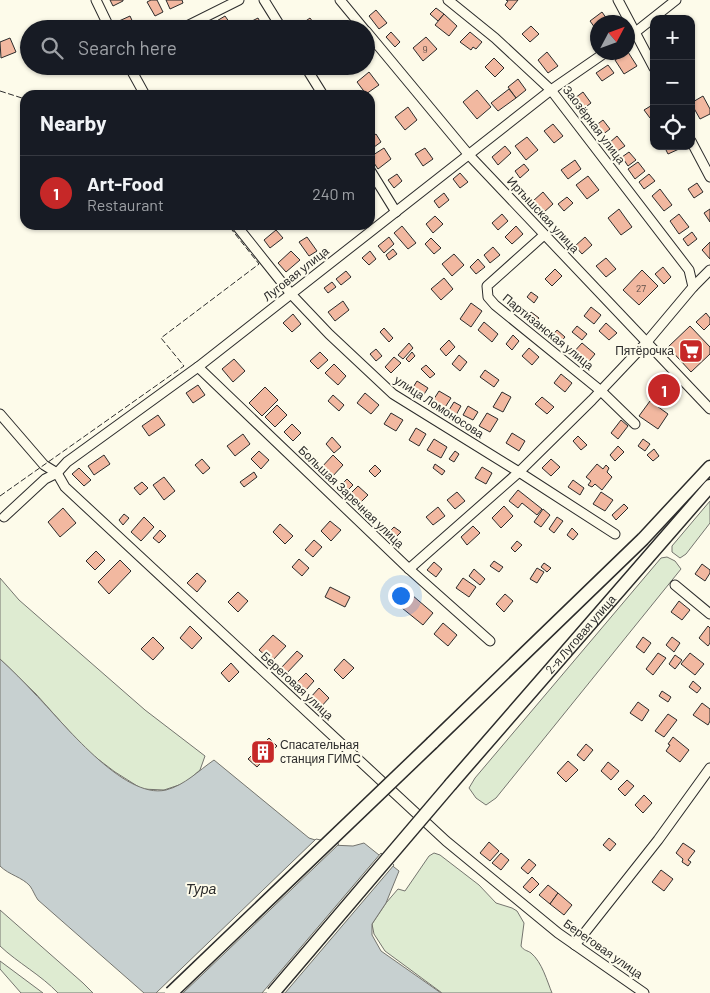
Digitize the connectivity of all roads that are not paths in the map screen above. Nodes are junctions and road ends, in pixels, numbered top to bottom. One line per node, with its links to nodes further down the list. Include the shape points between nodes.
1 (96, 0): 9 (street)
2 (239, 0): 10 (street)
3 (264, 0): 11 (street)
4 (340, 0): 12 (street, Иртышская улица)
5 (448, 0): 22 (street, Заозёрная улица)
6 (618, 0): 8 (street)
7 (676, 0): 13 (street)
8 (624, 15)
9 (106, 20)
10 (199, 20)
11 (276, 20)
12 (357, 20)
13 (635, 32)
14 (635, 41): 17 (street)
15 (375, 42): 24 (street, Иртышская улица)
16 (594, 60): 22 (street, Луговая улица)
17 (650, 62)
18 (134, 75): 20 (street)
19 (311, 75): 21 (street)
20 (142, 90)
21 (320, 90)
22 (551, 90): 24 (street, Луговая улица); 33 (street, Заозёрная улица, via 689,270)
23 (695, 149): 25 (street)
24 (470, 155): 27 (street, Луговая улица); 31 (street, Иртышская улица)
25 (710, 177)
26 (375, 178): 27 (street)
27 (396, 212): 28 (street, Луговая улица)
28 (375, 228)
29 (240, 230): 34 (street, улица Ломоносова)
30 (373, 230): 34 (street, Луговая улица)
31 (544, 235): 35 (street, Иртышская улица); 37 (street, Партизанская улица, via 488,286 488,297)
32 (710, 270): 33 (street)
33 (693, 287): 35 (street)
34 (291, 294): 36 (street, Луговая улица); 42 (street, улица Ломоносова, via 393,394)
35 (646, 343): 37 (street); 38 (street, Иртышская улица)
36 (198, 367): 43 (street, Луговая улица, via 66,462); 47 (street, Большая Заречная улица)
37 (601, 391): 40 (street, Партизанская улица); 42 (street)
38 (710, 409)
39 (0, 414): 43 (street, Береговая улица, via 44,465)
40 (635, 424)
41 (710, 467): 53 (main road, 2-я Луговая улица, bridge, via 642,539)
42 (519, 472): 46 (street, улица Ломоносова); 47 (street)
43 (57, 473): 45 (street, Луговая улица, via 45,479); 52 (street, Береговая улица, via 66,487 446,841)
44 (710, 486): 54 (main road, 2-я Луговая улица, bridge)
45 (4, 517)
46 (615, 534)
47 (409, 569): 50 (street, Большая Заречная улица)
48 (676, 585): 49 (street)
49 (710, 614)
50 (490, 641)
51 (708, 774): 52 (street)
52 (575, 945): 55 (street, Береговая улица)
53 (171, 993)
54 (273, 993)
55 (644, 993)

